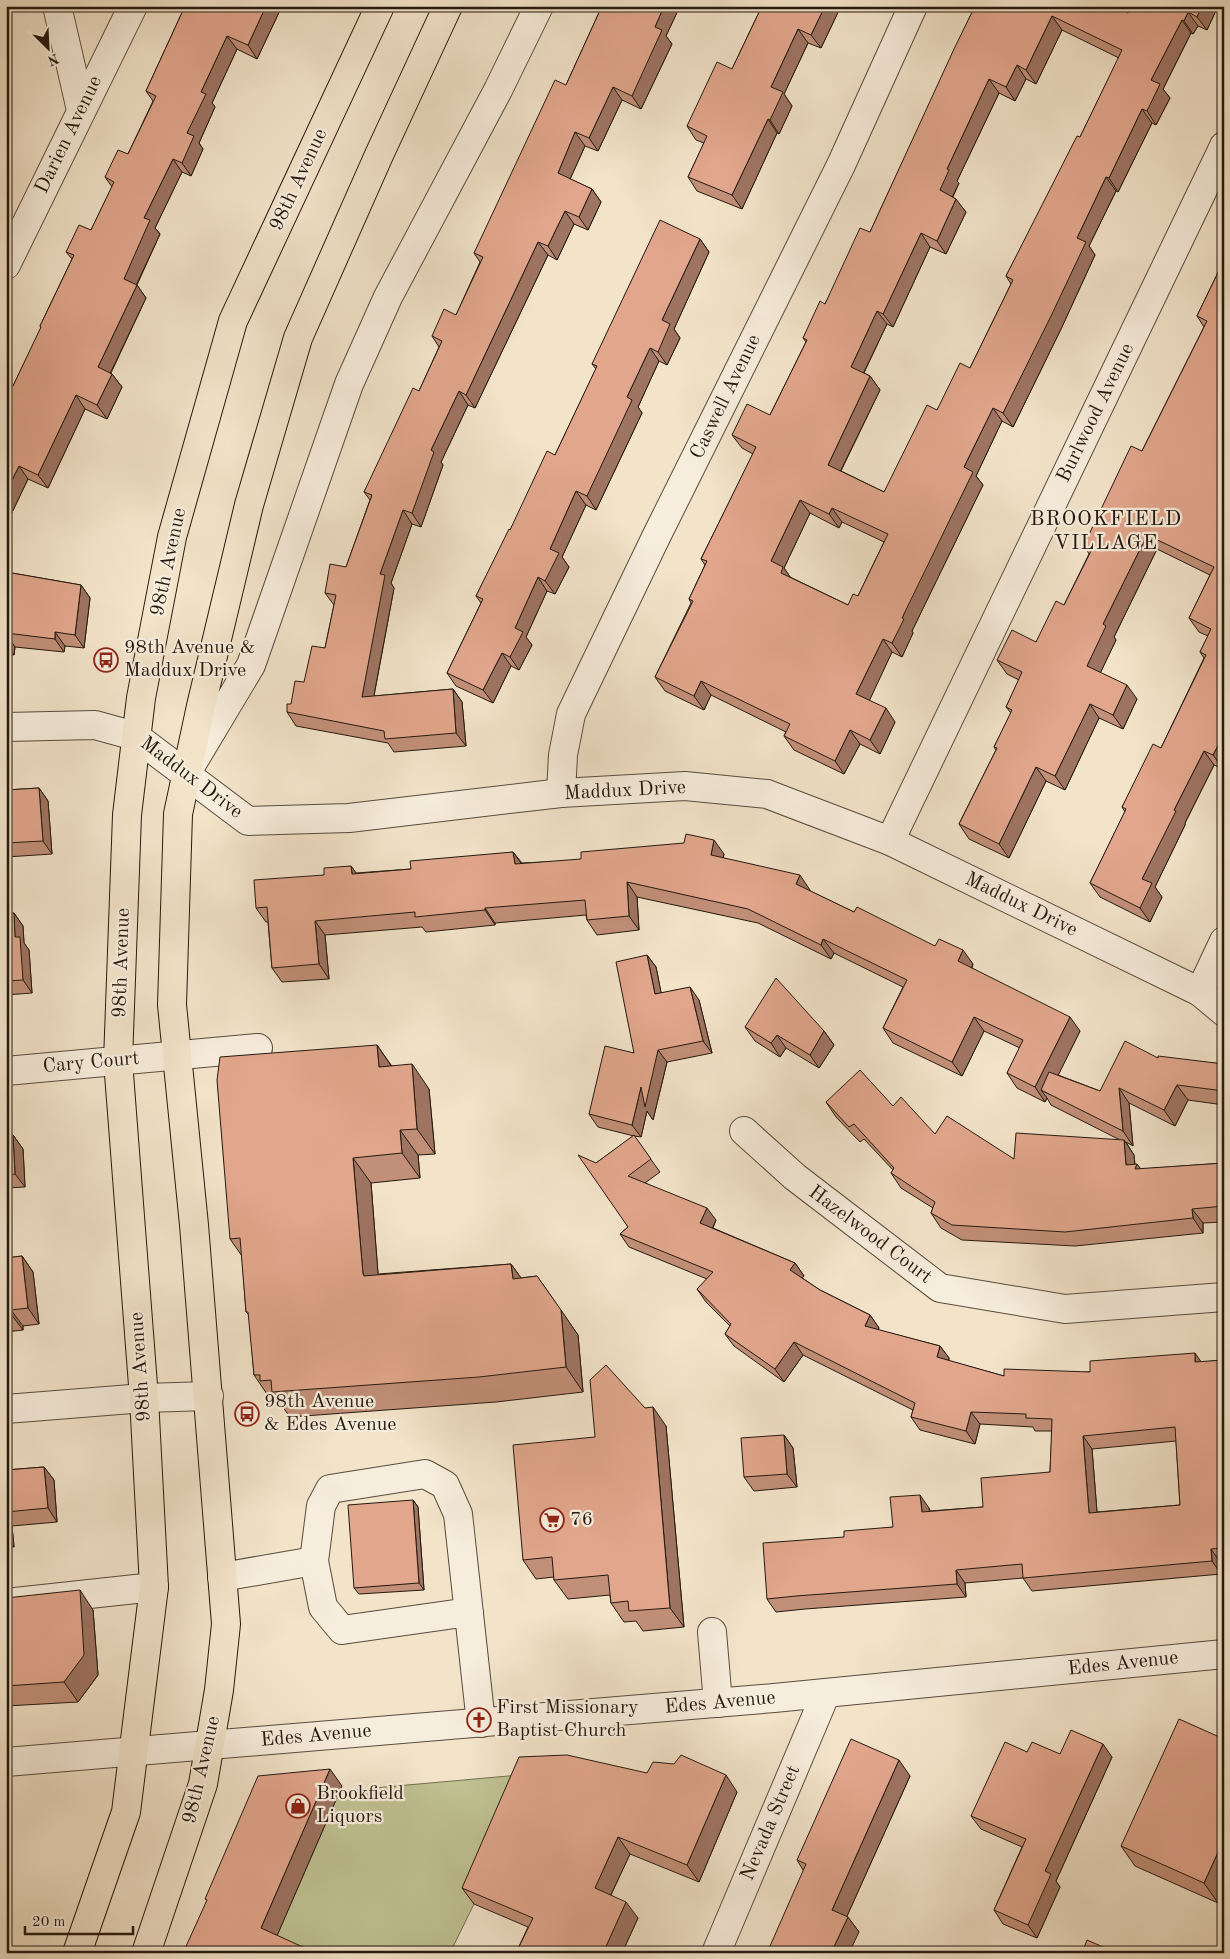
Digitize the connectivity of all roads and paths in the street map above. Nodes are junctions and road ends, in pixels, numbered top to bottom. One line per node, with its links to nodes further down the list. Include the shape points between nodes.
1 (57, 6): 7 (street)
2 (133, 6): 7 (street, Darien Avenue)
3 (380, 6): 11 (main road, 98th Avenue, via 233,321 172,537)
4 (448, 6): 12 (main road, 98th Avenue, via 298,338 249,505)
5 (539, 6): 12 (street, 98th Avenue, via 388,297 350,384 251,665)
6 (913, 6): 13 (street, Caswell Avenue, via 841,165 571,714 563,754)
7 (81, 110): 9 (street, Darien Avenue)
8 (1224, 146): 14 (street, Burlwood Avenue)
9 (6, 265)
10 (6, 727): 11 (street, Maddux Drive, via 94,725)
11 (136, 736): 12 (street, Maddux Drive); 20 (main road, 98th Avenue, via 127,815)
12 (186, 775): 13 (street, Maddux Drive, via 248,821 349,818); 19 (main road, 98th Avenue, via 177,823 172,1005)
13 (561, 793): 14 (street, Maddux Drive, via 685,786 767,794)
14 (890, 841): 16 (street, Maddux Drive)
15 (1224, 941): 16 (street)
16 (1200, 992): 17 (street, Maddux Drive)
17 (1224, 1012)
18 (258, 1048): 19 (street, Cary Court)
19 (176, 1055): 20 (street, Cary Court); 24 (main road, 98th Avenue)
20 (118, 1061): 21 (street, Cary Court); 25 (main road, 98th Avenue)
21 (6, 1071)
22 (744, 1131): 23 (street, Hazelwood Court, via 795,1177 940,1288 1065,1309)
23 (1224, 1297)
24 (209, 1396): 25 (street); 28 (main road, 98th Avenue)
25 (144, 1398): 26 (street); 29 (main road, 98th Avenue)
26 (6, 1409)
27 (314, 1562): 28 (street); 31 (street, via 323,1606 342,1630); 31 (street, via 321,1506 330,1489 425,1474 445,1485 458,1514)
28 (222, 1577): 37 (main road, 98th Avenue, via 226,1624)
29 (154, 1587): 30 (street); 38 (main road, 98th Avenue)
30 (6, 1603)
31 (469, 1612): 36 (street)
32 (712, 1632): 35 (street)
33 (1224, 1654): 34 (street, Edes Avenue)
34 (826, 1693): 35 (street, Edes Avenue); 42 (street, Nevada Street)
35 (718, 1703): 36 (street, Edes Avenue)
36 (481, 1723): 37 (street, Edes Avenue)
37 (211, 1745): 38 (street, Edes Avenue); 41 (main road, 98th Avenue, via 200,1797)
38 (134, 1752): 39 (street, Edes Avenue); 40 (main road, 98th Avenue, via 126,1812)
39 (6, 1762)
40 (77, 1953)
41 (146, 1953)
42 (716, 1953)

